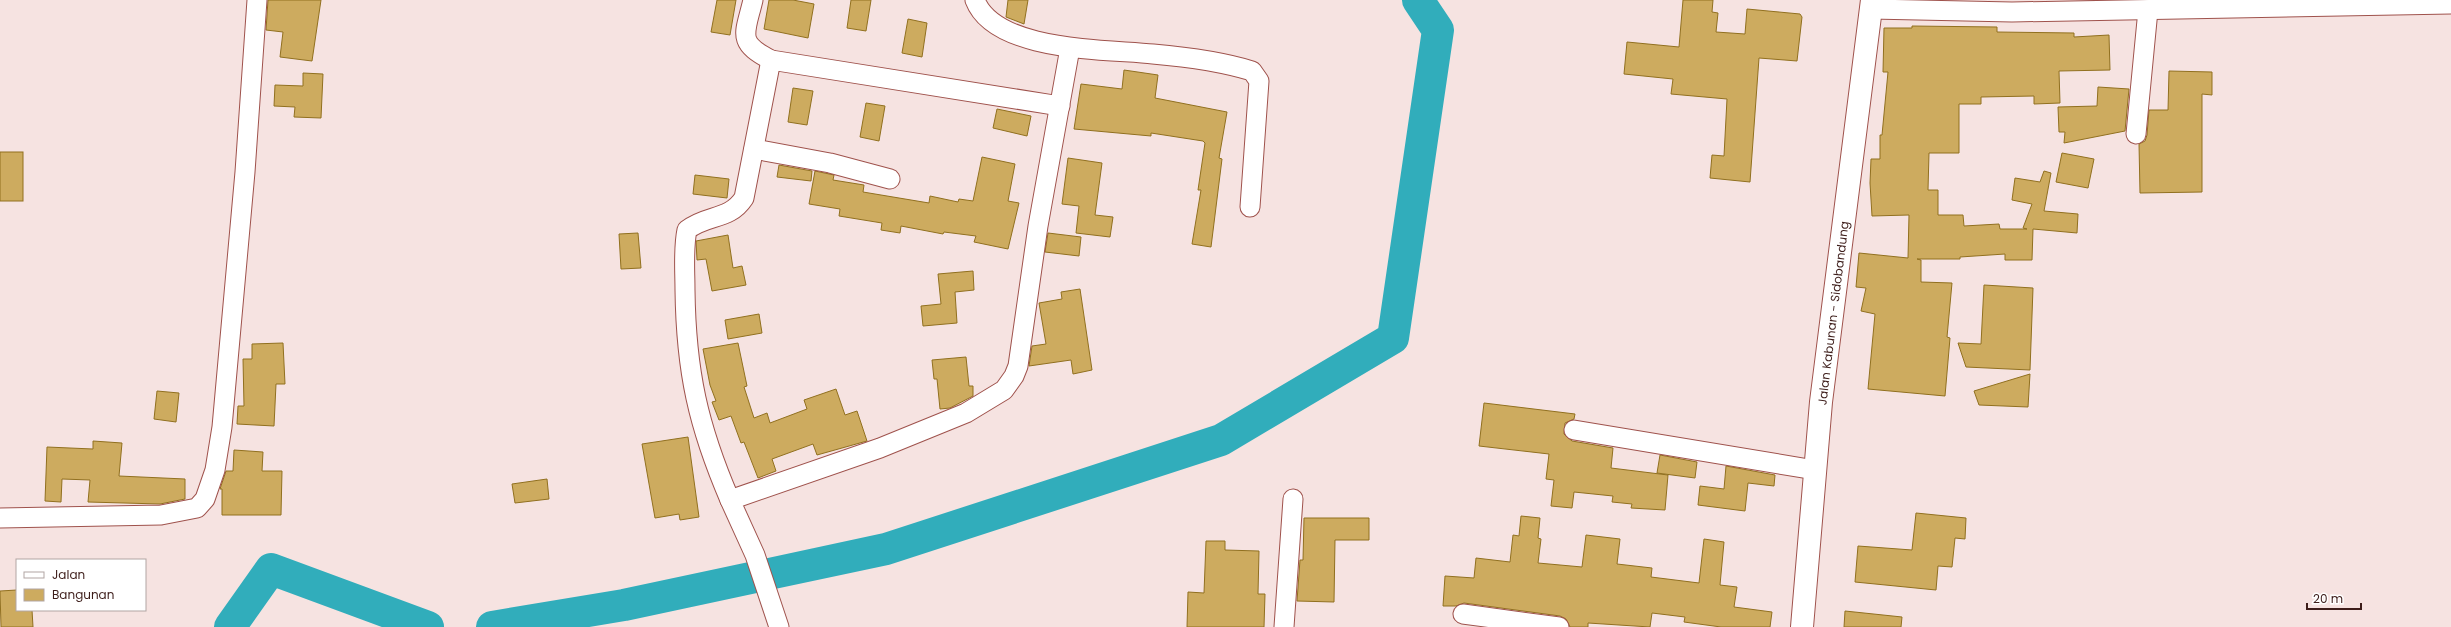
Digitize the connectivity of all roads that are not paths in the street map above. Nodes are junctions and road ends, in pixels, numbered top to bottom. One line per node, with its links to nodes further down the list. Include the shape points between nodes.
1 (257, 0): 19 (street, via 245,172 222,426 215,470 205,499 197,508 161,515)
2 (753, 0): 9 (street, via 745,32 746,42 753,51)
3 (975, 0): 8 (street, via 980,12 998,26 1021,36)
4 (2396, 2): 6 (street); 7 (street)
5 (1872, 4): 7 (street, via 2012,12); 16 (street, Jalan Kabunan - Sidobandung, via 1821,402)
6 (2451, 4)
7 (2148, 10): 11 (street)
8 (1070, 48): 10 (street); 14 (street, via 1199,59 1243,68 1256,74 1259,80)
9 (771, 60): 10 (street); 12 (street)
10 (1060, 106): 18 (street, via 1038,226 1018,366 1004,390 966,413 887,446)
11 (2136, 134)
12 (754, 149): 13 (street, via 830,163); 18 (street, via 744,198 738,208 725,215 698,221 687,230 684,242 691,379 712,457)
13 (890, 179)
14 (1250, 207)
15 (1574, 430): 16 (street)
16 (1815, 470): 24 (street, Jalan Kabunan - Sidobandung)
17 (1293, 499): 22 (street)
18 (730, 500): 21 (street, via 755,555)
19 (0, 518)
20 (1463, 614): 23 (street)
21 (779, 627)
22 (1284, 627)
23 (1559, 627)
24 (1802, 627)

